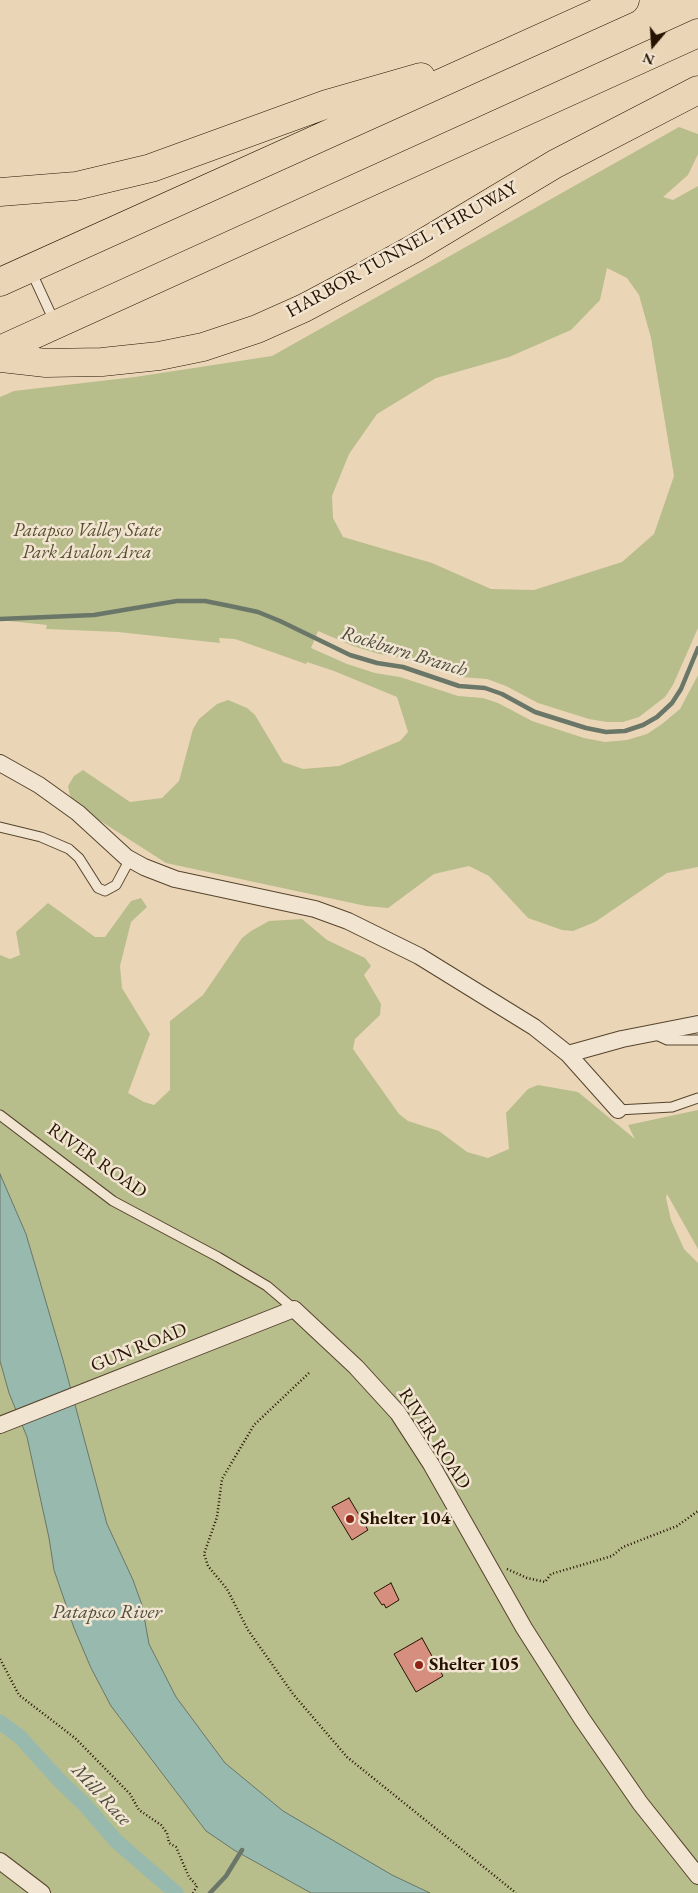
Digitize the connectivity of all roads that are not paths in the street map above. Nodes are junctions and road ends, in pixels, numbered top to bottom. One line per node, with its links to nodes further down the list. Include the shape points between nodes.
1 (624, 0): 3 (highway)
2 (698, 33): 8 (highway)
3 (526, 45): 5 (highway, via 327,104 151,168 76,186); 6 (highway)
4 (698, 90): 10 (highway, HARBOR TUNNEL THRUWAY, via 555,164 415,248 304,308 256,329 203,347 159,356 46,363)
5 (0, 192)
6 (30, 268): 7 (highway); 8 (lane)
7 (0, 282)
8 (56, 325): 9 (highway)
9 (0, 350)
10 (0, 358)
11 (0, 763): 13 (street, via 39,785 78,813)
12 (0, 827): 13 (lane, via 41,837 69,850 79,858 98,888 105,891 116,885)
13 (130, 860): 17 (street, via 176,879 297,904 357,925 419,956 488,997)
14 (698, 1024): 15 (street)
15 (651, 1034): 16 (lane, via 667,1040); 17 (street)
16 (698, 1040)
17 (568, 1054): 19 (street)
18 (698, 1098): 19 (lane, via 672,1107)
19 (618, 1110)
20 (0, 1115): 21 (lane, RIVER ROAD, via 113,1201 226,1262 266,1286)
21 (294, 1309): 22 (street, GUN ROAD); 24 (street, RIVER ROAD, via 356,1367 398,1413 431,1464 524,1628 582,1719 640,1803)
22 (3, 1424)
23 (0, 1861): 25 (street)
24 (698, 1876)
25 (42, 1893)

